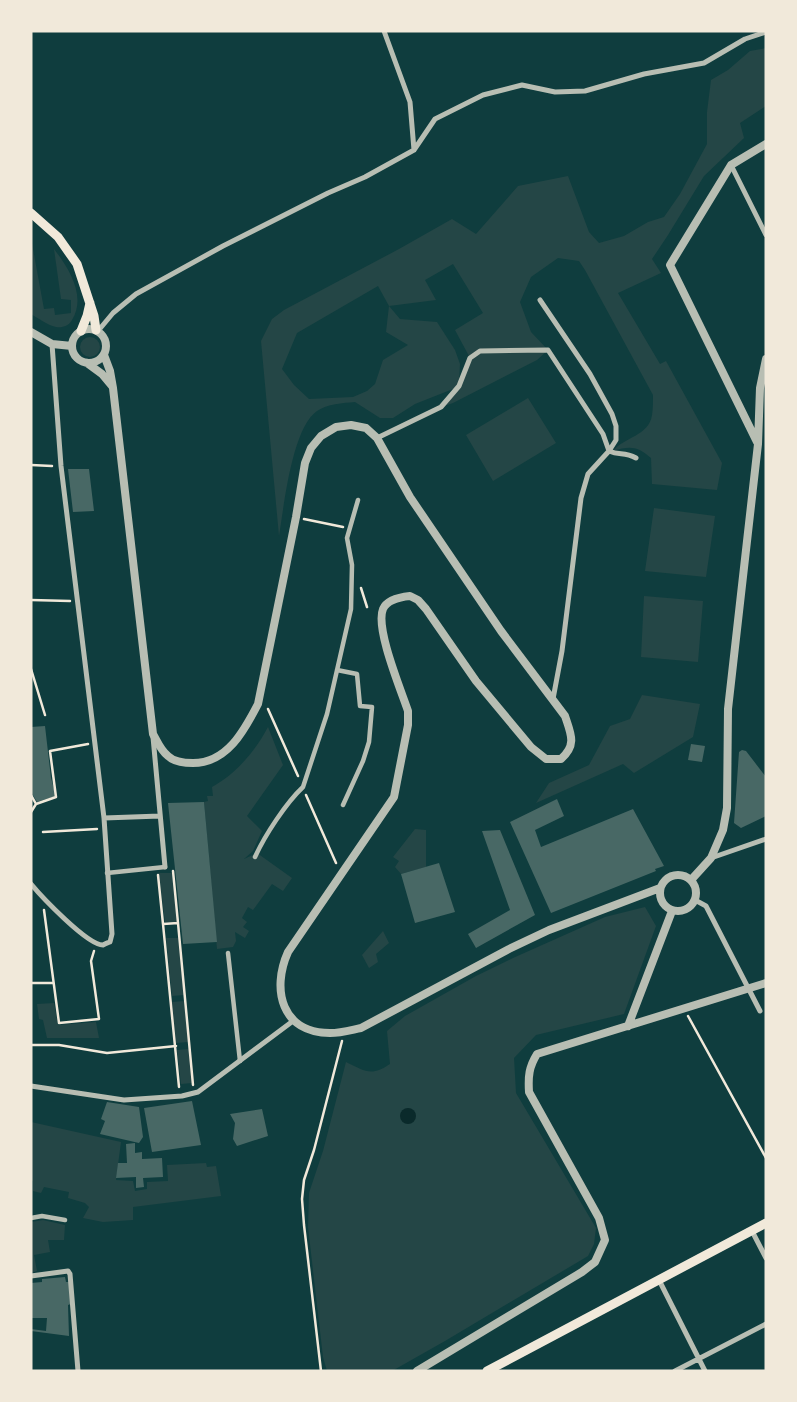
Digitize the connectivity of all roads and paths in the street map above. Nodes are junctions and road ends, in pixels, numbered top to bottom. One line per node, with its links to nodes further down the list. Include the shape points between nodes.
1 (384, 31): 4 (street, via 410,102)
2 (766, 32): 4 (street, via 745,39 704,63 644,74 585,91 556,92 522,85 483,95 435,119)
3 (766, 144): 5 (street)
4 (414, 150): 11 (street, via 222,246 136,294)
5 (731, 165): 7 (street); 20 (street, via 670,265)
6 (31, 213): 9 (main road, via 72,254)
7 (766, 236)
8 (540, 300): 21 (street, via 590,374 612,414 616,440)
9 (90, 303): 10 (main road); 11 (main road)
10 (81, 331): 11 (street); 14 (street)
11 (97, 331): 15 (street, via 106,345)
12 (31, 332): 13 (street)
13 (52, 344): 14 (street); 24 (street)
14 (72, 346): 17 (street, via 75,356)
15 (104, 355): 17 (street, via 97,362); 18 (street)
16 (766, 359): 20 (street, via 760,388)
17 (87, 363): 18 (street)
18 (113, 388): 34 (street)
19 (377, 438): 21 (street, via 440,407 459,386 470,358 480,351 548,350 603,434); 26 (street, via 366,428 351,425 336,427 321,436 305,463); 32 (street, via 410,497 495,623)
20 (758, 444): 46 (street, via 728,708 727,808 723,830)
21 (609, 451): 22 (street, via 627,453); 32 (street, via 588,474 581,498)
22 (636, 458)
23 (31, 465): 24 (path)
24 (61, 466): 29 (street)
25 (358, 500): 27 (street)
26 (296, 517): 27 (path); 34 (street, via 258,704 246,726 226,752 202,763 178,761 168,756)
27 (350, 528): 31 (street, via 347,538 352,565 351,609)
28 (31, 600): 29 (path)
29 (76, 602): 35 (street)
30 (31, 669): 33 (path)
31 (337, 670): 38 (street, via 357,674 360,706 372,707 369,742); 45 (street, via 327,714 303,787 294,794)
32 (553, 699): 67 (street, via 565,716 572,741 570,751 561,759 553,760 546,759 532,747 476,681 418,600 410,596 400,597 383,608 382,633 408,711 396,788 377,824 288,952 282,967 281,992)
33 (45, 715)
34 (153, 734): 40 (street)
35 (93, 743): 37 (path, via 50,752 56,797); 41 (street)
36 (31, 795): 37 (path)
37 (36, 804): 39 (path)
38 (343, 805)
39 (31, 812)
40 (160, 816): 41 (street); 47 (street)
41 (104, 818): 42 (street)
42 (104, 829): 43 (path); 50 (street)
43 (43, 832)
44 (766, 839): 46 (street)
45 (255, 857)
46 (710, 858): 51 (street)
47 (165, 867): 50 (street)
48 (173, 871): 57 (path)
49 (158, 872): 58 (path)
50 (107, 873): 59 (street, via 112,934 110,942)
51 (691, 880): 53 (street, via 675,875); 55 (street, via 697,892)
52 (31, 884): 54 (street)
53 (660, 888): 56 (street, via 661,901); 67 (street, via 549,930 360,1028 324,1033)
54 (42, 896): 59 (street, via 66,921); 61 (path)
55 (695, 900): 56 (street, via 688,909); 64 (street, via 706,906)
56 (672, 911): 68 (street)
57 (178, 923): 58 (path); 74 (path)
58 (164, 924): 70 (path)
59 (96, 943): 61 (path, via 91,961 99,1019 59,1023)
60 (228, 954): 72 (street)
61 (53, 983): 63 (path)
62 (766, 983): 64 (street)
63 (31, 984)
64 (749, 988): 65 (street); 66 (street)
65 (684, 1008): 68 (street); 76 (path)
66 (760, 1011)
67 (293, 1021): 72 (street)
68 (628, 1026): 88 (street, via 537,1054 528,1075 530,1092 599,1218 605,1240 595,1262)
69 (31, 1045): 70 (path, via 59,1045 107,1053)
70 (176, 1046): 75 (path)
71 (338, 1052): 87 (path, via 304,1180 302,1199)
72 (240, 1061): 73 (street, via 198,1092 182,1096 124,1100)
73 (31, 1086)
74 (193, 1087)
75 (180, 1089)
76 (766, 1158)
77 (31, 1218): 78 (street, via 42,1216)
78 (65, 1220)
79 (766, 1223): 80 (main road)
80 (752, 1231): 81 (street); 83 (main road)
81 (766, 1258)
82 (31, 1276): 86 (street, via 70,1274)
83 (659, 1280): 85 (street); 89 (main road)
84 (766, 1324): 85 (street)
85 (699, 1358): 90 (street); 91 (street)
86 (78, 1371)
87 (321, 1371)
88 (417, 1371)
89 (487, 1371)
90 (675, 1371)
91 (705, 1371)

